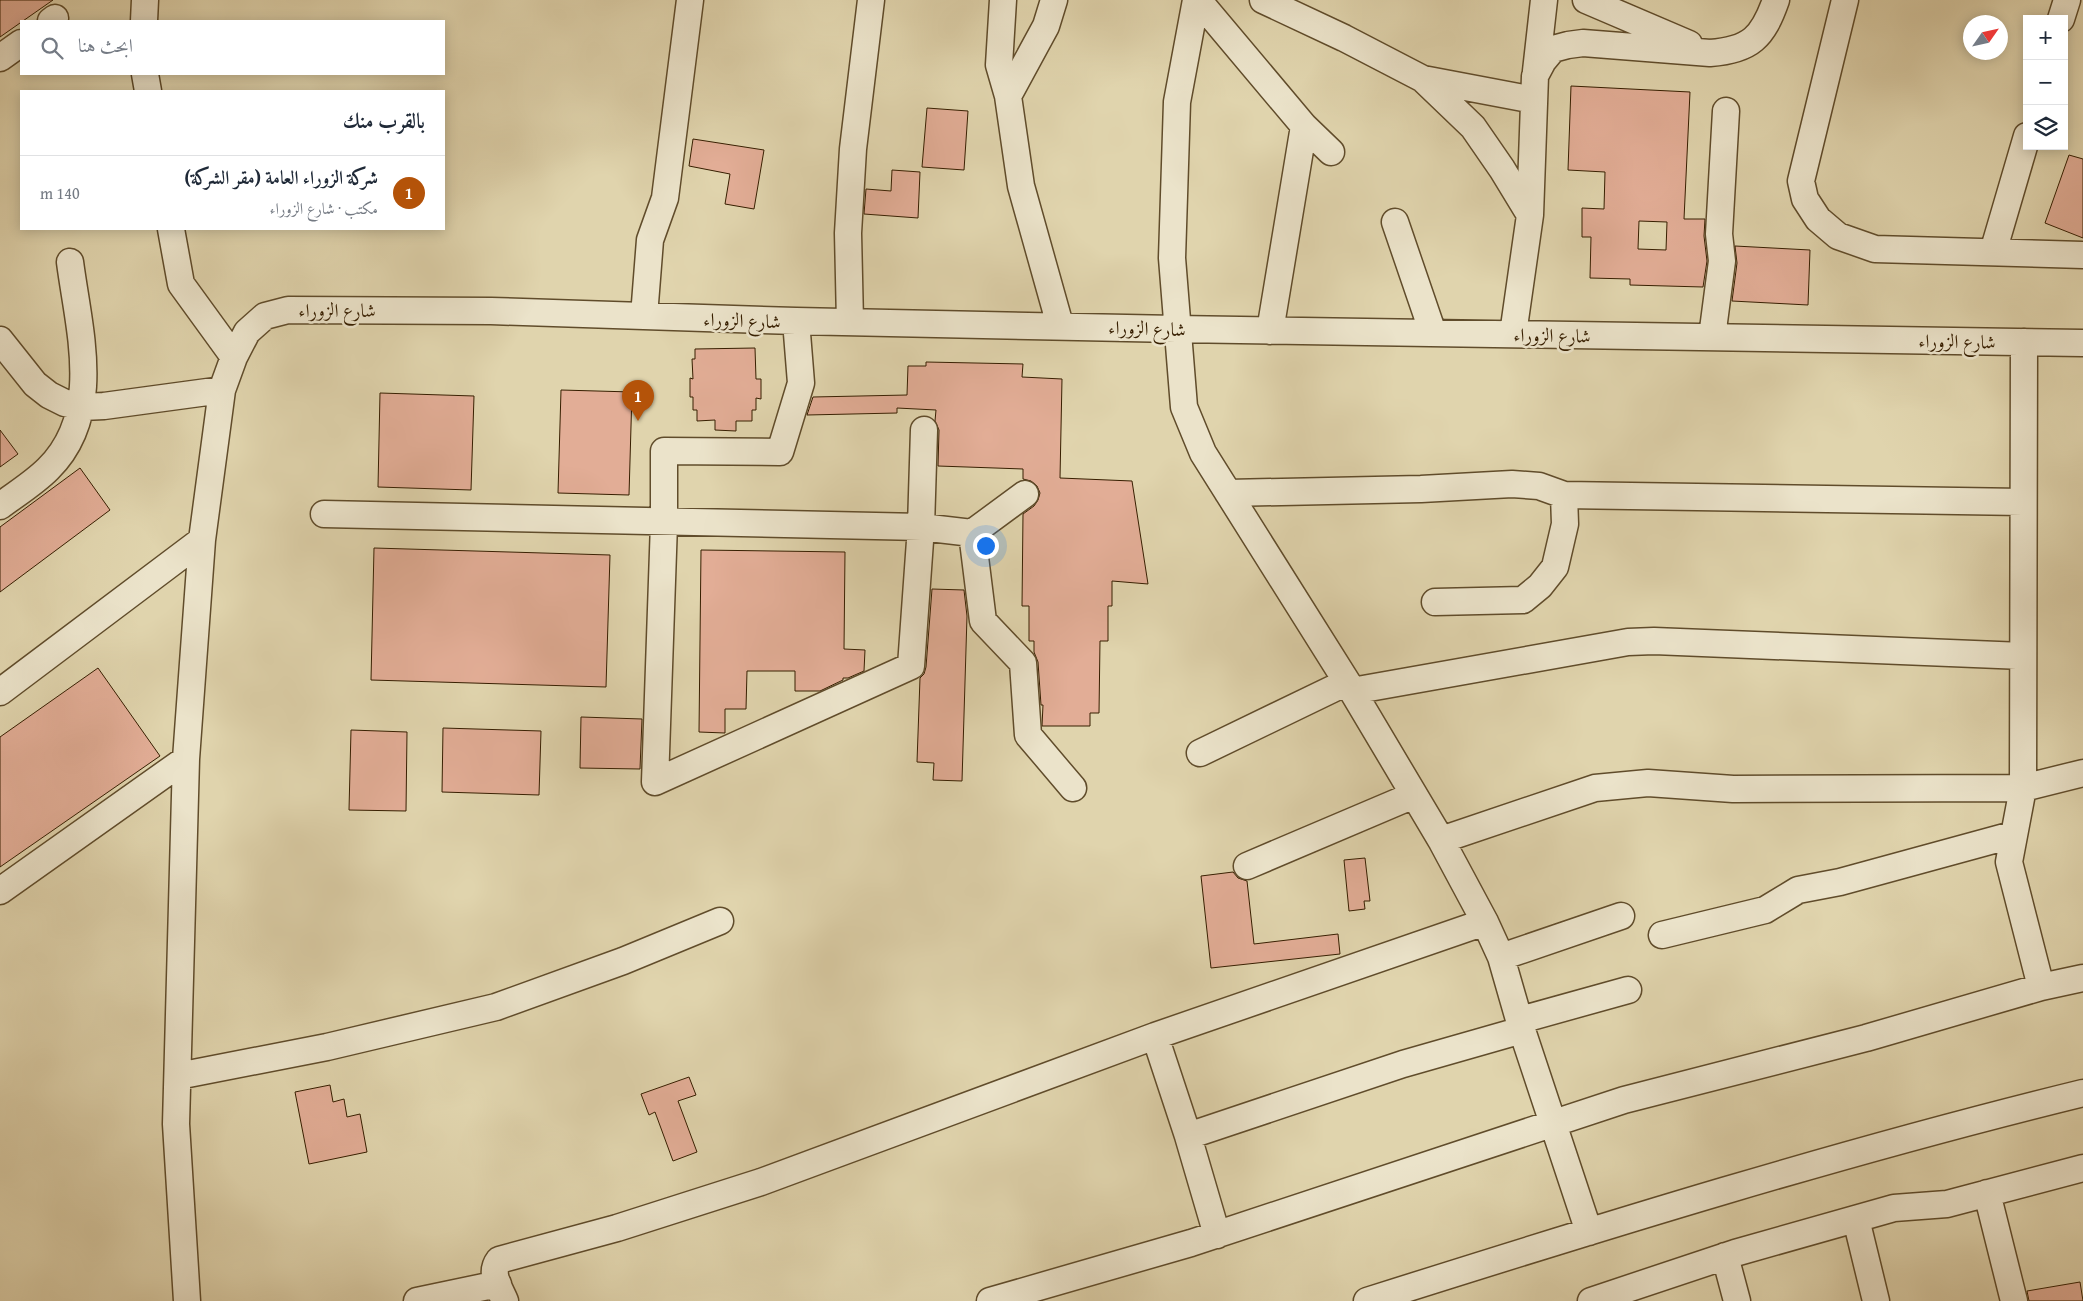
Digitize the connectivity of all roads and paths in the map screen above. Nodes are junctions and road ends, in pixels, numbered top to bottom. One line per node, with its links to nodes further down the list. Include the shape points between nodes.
1 (145, 0): 14 (street)
2 (690, 0): 33 (street, via 665,198 650,240)
3 (871, 0): 35 (street, via 853,149 848,233)
4 (1002, 0): 22 (street, via 999,65)
5 (1054, 0): 22 (street, via 1046,26)
6 (1197, 0): 24 (street); 37 (street, via 1177,102 1172,258)
7 (1263, 0): 19 (street)
8 (1544, 0): 20 (street)
9 (1586, 0): 16 (street)
10 (1776, 0): 16 (street, via 1765,29 1754,40 1727,52)
11 (1845, 0): 30 (street, via 1801,181 1805,199 1818,219 1838,236 1875,249)
12 (2067, 0): 13 (street)
13 (2062, 15)
14 (144, 20)
15 (20, 44): 17 (street)
16 (1710, 53): 20 (street, via 1583,42 1568,44 1553,49 1543,61)
17 (0, 58)
18 (144, 75): 21 (street)
19 (1423, 80): 20 (street); 27 (street, via 1474,127)
20 (1535, 88): 27 (street)
21 (148, 90)
22 (1008, 96): 36 (street, via 1021,186)
23 (1726, 111): 41 (street, via 1719,234 1722,261)
24 (1304, 126): 26 (street); 38 (street)
25 (2023, 150): 30 (street)
26 (1331, 152)
27 (1530, 215): 40 (street)
28 (1394, 222): 39 (street)
29 (171, 230): 45 (street, via 181,284)
30 (1993, 252): 31 (street)
31 (2083, 254)
32 (70, 262): 47 (street, via 84,369)
33 (644, 316): 34 (street, شارع الزوراء); 45 (street, شارع الزوراء, via 288,310 265,316 247,332)
34 (796, 321): 35 (street, شارع الزوراء); 55 (street, via 801,382 780,452 664,451)
35 (850, 322): 36 (street, شارع الزوراء)
36 (1060, 326): 37 (street, شارع الزوراء)
37 (1176, 329): 38 (street, شارع الزوراء); 49 (street, via 1184,407 1203,453)
38 (1270, 330): 39 (street, شارع الزوراء)
39 (1433, 333): 40 (street, شارع الزوراء)
40 (1514, 334): 41 (street, شارع الزوراء)
41 (1712, 337): 43 (street, شارع الزوراء)
42 (0, 340): 47 (street, via 34,384 57,399)
43 (2024, 342): 44 (street, شارع الزوراء); 52 (street)
44 (2083, 343)
45 (234, 357): 46 (street, شارع الزوراء)
46 (222, 390): 47 (street); 58 (street, شارع الزوراء)
47 (82, 407): 53 (street, via 60,456)
48 (924, 430): 56 (street)
49 (1228, 493): 51 (street, via 1512,484 1539,486); 61 (street)
50 (1025, 494): 57 (street)
51 (1564, 495): 52 (street); 59 (street, via 1565,524 1555,567 1540,586 1523,600)
52 (2023, 502): 60 (street)
53 (0, 506)
54 (324, 514): 55 (street)
55 (664, 523): 56 (street); 56 (street, via 655,782 911,666)
56 (921, 527): 57 (street)
57 (972, 533): 66 (street, via 983,621 1023,663 1028,735)
58 (202, 540): 62 (street); 64 (street, شارع الزوراء)
59 (1435, 602)
60 (2023, 656): 61 (street, via 1637,641); 67 (street)
61 (1349, 686): 63 (street); 68 (street)
62 (0, 692)
63 (1200, 753)
64 (186, 759): 72 (street); 83 (street, شارع الزوراء)
65 (2083, 773): 67 (street)
66 (1073, 788)
67 (2023, 788): 69 (street); 70 (street, via 1732,789 1648,783 1595,788)
68 (1414, 795): 70 (street); 71 (street)
69 (2012, 836): 76 (street, via 1840,882 1798,890 1766,910); 79 (street, via 2009,862)
70 (1441, 840): 75 (street)
71 (1247, 866)
72 (0, 891)
73 (1621, 916): 77 (street)
74 (720, 921): 83 (street, via 496,1007 328,1047)
75 (1485, 922): 77 (street); 82 (street)
76 (1662, 935)
77 (1501, 956): 81 (street)
78 (2083, 978): 79 (street)
79 (2041, 987): 85 (street, via 1866,1038 1624,1100)
80 (1628, 990): 81 (street)
81 (1521, 1025): 85 (street); 86 (street)
82 (1155, 1036): 86 (street); 93 (street, via 761,1182 617,1228 499,1260 493,1273)
83 (178, 1076): 95 (street, شارع الزوراء, via 176,1124)
84 (2083, 1092): 90 (street, via 1826,1160)
85 (1553, 1124): 90 (street); 91 (street)
86 (1188, 1136): 91 (street)
87 (2083, 1168): 88 (street)
88 (1987, 1193): 89 (street, via 1946,1204 1894,1208); 101 (street)
89 (1856, 1219): 92 (street); 100 (street)
90 (1589, 1232): 98 (street)
91 (1217, 1235): 97 (street)
92 (1725, 1256): 94 (street); 99 (street)
93 (502, 1293): 96 (street)
94 (1604, 1299)
95 (187, 1301)
96 (417, 1301)
97 (990, 1301)
98 (1367, 1301)
99 (1737, 1301)
100 (1876, 1301)
101 (2014, 1301)

